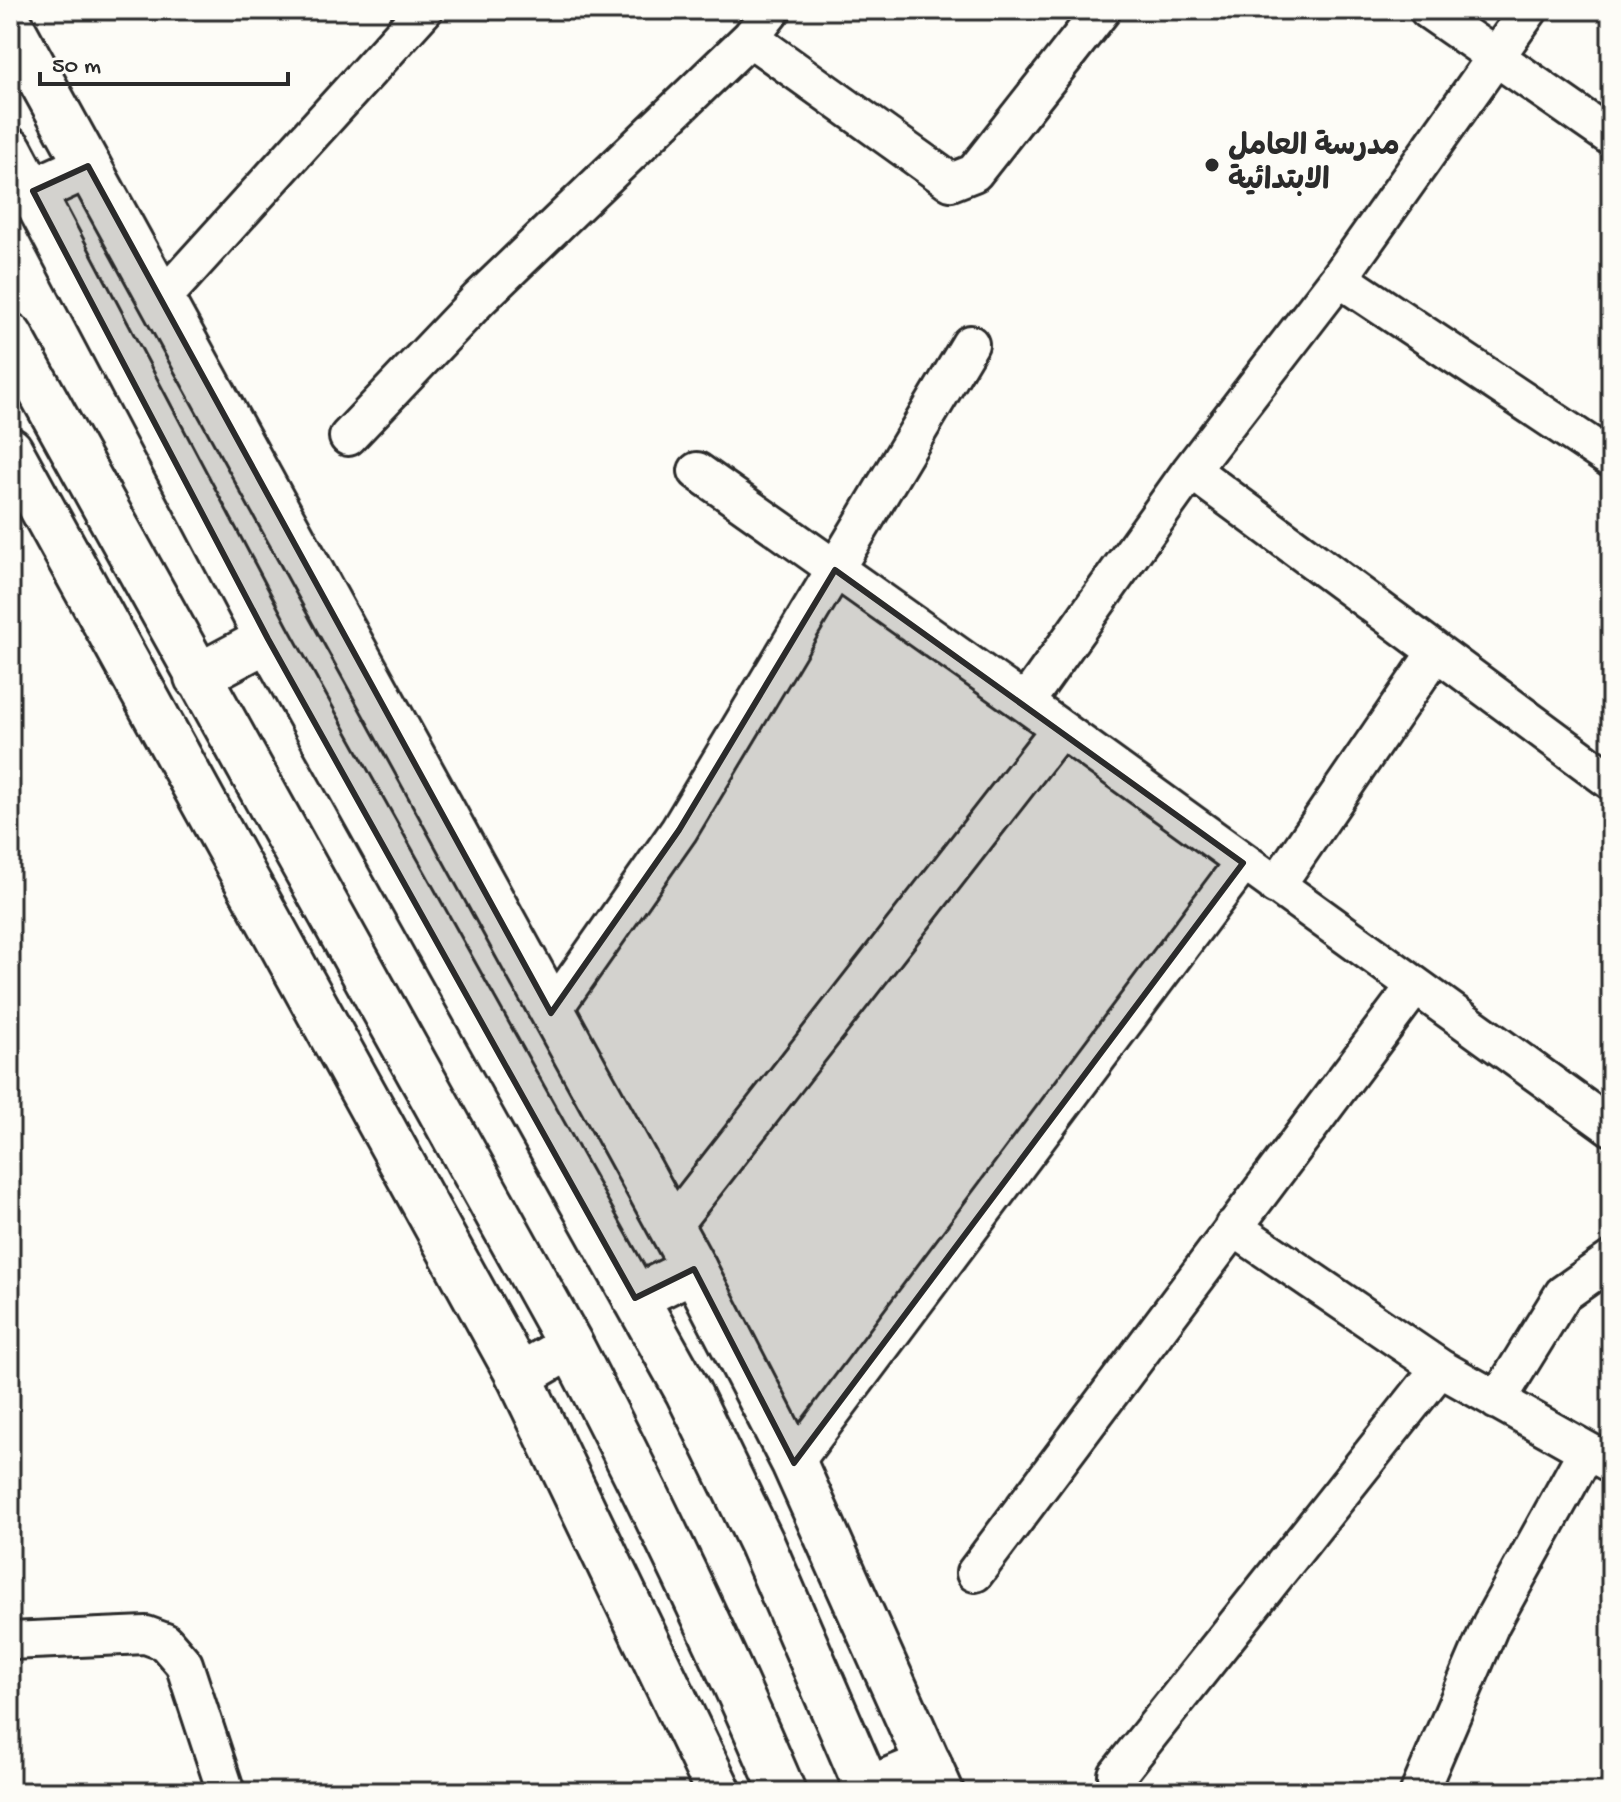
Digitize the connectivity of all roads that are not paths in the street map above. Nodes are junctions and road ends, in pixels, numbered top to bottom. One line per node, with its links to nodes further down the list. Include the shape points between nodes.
1 (424, 10): 14 (street)
2 (772, 10): 7 (street)
3 (1102, 10): 7 (street, via 974,173 951,182)
4 (1428, 10): 8 (street)
5 (1529, 10): 8 (street)
6 (10, 24): 11 (main road)
7 (750, 38): 17 (street, via 479,299)
8 (1497, 55): 9 (street); 13 (street)
9 (1611, 137)
10 (10, 150): 12 (main road)
11 (88, 166): 12 (main road); 14 (main road)
12 (33, 191): 23 (main road)
13 (1339, 278): 19 (street); 20 (street)
14 (161, 300): 32 (main road)
15 (10, 336): 25 (main road)
16 (970, 344): 22 (street)
17 (348, 437)
18 (10, 450): 41 (main road)
19 (1611, 459)
20 (1191, 470): 24 (street); 26 (street)
21 (697, 471): 22 (street)
22 (835, 570): 26 (street); 32 (street, via 679,830)
23 (268, 639): 25 (main road); 38 (main road)
24 (1436, 652): 28 (street); 30 (street)
25 (197, 677): 39 (main road)
26 (1025, 703): 27 (street)
27 (1059, 730): 29 (street); 34 (street)
28 (1611, 781)
29 (1243, 863): 30 (street); 44 (street)
30 (1276, 886): 31 (street)
31 (1415, 986): 33 (street); 35 (street)
32 (551, 1013): 34 (main road)
33 (1611, 1127)
34 (672, 1226): 37 (main road)
35 (1233, 1227): 40 (street); 45 (street)
36 (1611, 1260): 42 (street, via 1563,1294)
37 (694, 1269): 38 (main road); 44 (main road)
38 (635, 1298): 49 (main road, via 761,1542)
39 (571, 1346): 41 (main road); 52 (main road, via 669,1539)
40 (1440, 1368): 42 (street); 47 (street)
41 (519, 1376): 51 (main road)
42 (1497, 1401): 43 (street)
43 (1598, 1458): 53 (street, via 1491,1624)
44 (794, 1463): 48 (main road)
45 (975, 1573)
46 (10, 1641): 50 (street, via 146,1635 165,1642 184,1664)
47 (1117, 1775)
48 (935, 1778): 49 (main road)
49 (868, 1790)
50 (226, 1792)
51 (719, 1792)
52 (783, 1792)
53 (1419, 1792)

